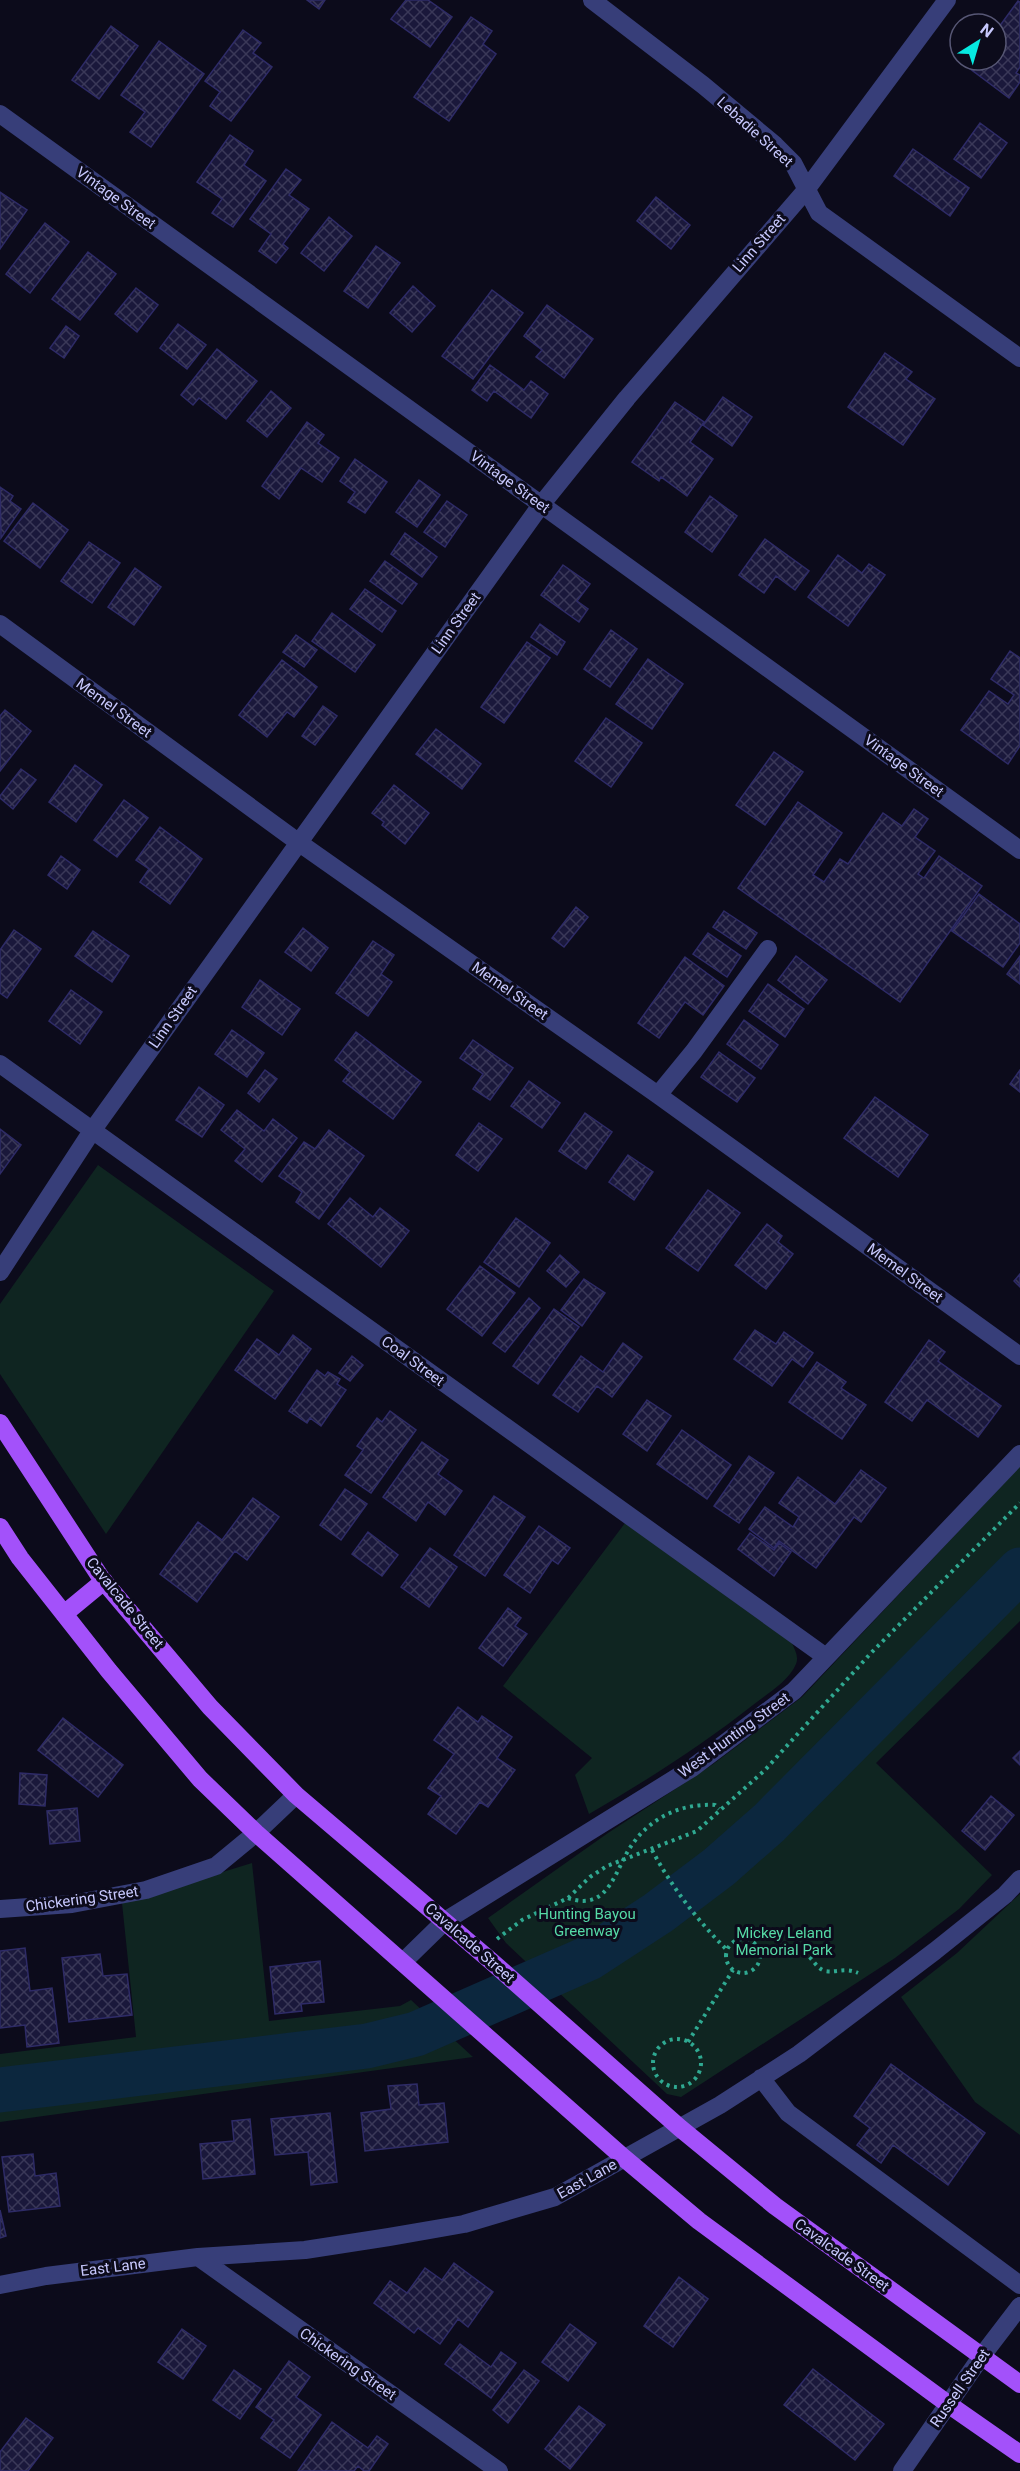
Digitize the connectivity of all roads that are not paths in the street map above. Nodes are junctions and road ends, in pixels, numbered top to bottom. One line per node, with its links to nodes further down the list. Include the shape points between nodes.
1 (592, 0): 4 (street, Lebadie Street, via 775,145 793,163)
2 (947, 0): 4 (street, Linn Street)
3 (0, 114): 6 (street, Vintage Street)
4 (806, 190): 5 (street, Lebadie Street, via 819,213); 6 (street, Linn Street, via 627,398)
5 (1020, 358)
6 (541, 505): 8 (street, Linn Street); 9 (street, Vintage Street)
7 (0, 624): 8 (street, Memel Street)
8 (298, 842): 12 (street, Memel Street); 13 (street, Linn Street)
9 (1020, 850)
10 (768, 949): 12 (street)
11 (0, 1064): 13 (street, Coal Street)
12 (658, 1095): 15 (street, Memel Street)
13 (92, 1131): 14 (street, Linn Street); 21 (street, Coal Street)
14 (0, 1272)
15 (1020, 1356)
16 (0, 1423): 19 (main road, Cavalcade Street)
17 (1020, 1454): 21 (street, West Hunting Street)
18 (0, 1527): 20 (main road)
19 (104, 1581): 20 (main road); 22 (main road, Cavalcade Street, via 210,1707)
20 (64, 1614): 23 (main road, via 200,1779)
21 (826, 1657): 26 (street, West Hunting Street, via 794,1691 692,1768)
22 (296, 1795): 23 (street, Chickering Street); 26 (main road, Cavalcade Street)
23 (256, 1833): 25 (street, Chickering Street, via 216,1866 146,1890 72,1904); 27 (main road)
24 (1020, 1879): 28 (street, East Lane, via 935,1951)
25 (0, 1909)
26 (445, 1921): 27 (street, West Hunting Street); 29 (main road, Cavalcade Street)
27 (403, 1962): 30 (main road)
28 (761, 2079): 29 (street, East Lane); 33 (street, via 788,2113)
29 (680, 2128): 30 (street, East Lane); 35 (main road, Cavalcade Street, via 775,2206)
30 (624, 2158): 31 (street, East Lane, via 555,2197 464,2224 305,2250); 37 (main road, via 699,2221)
31 (198, 2257): 32 (street, East Lane); 39 (street, Chickering Street)
32 (0, 2285)
33 (1020, 2285)
34 (1020, 2306): 35 (street, Russell Street)
35 (981, 2356): 36 (main road, Cavalcade Street); 37 (street, Russell Street)
36 (1020, 2384)
37 (948, 2404): 38 (main road); 40 (street, Russell Street)
38 (1020, 2454)
39 (499, 2471)
40 (902, 2471)

